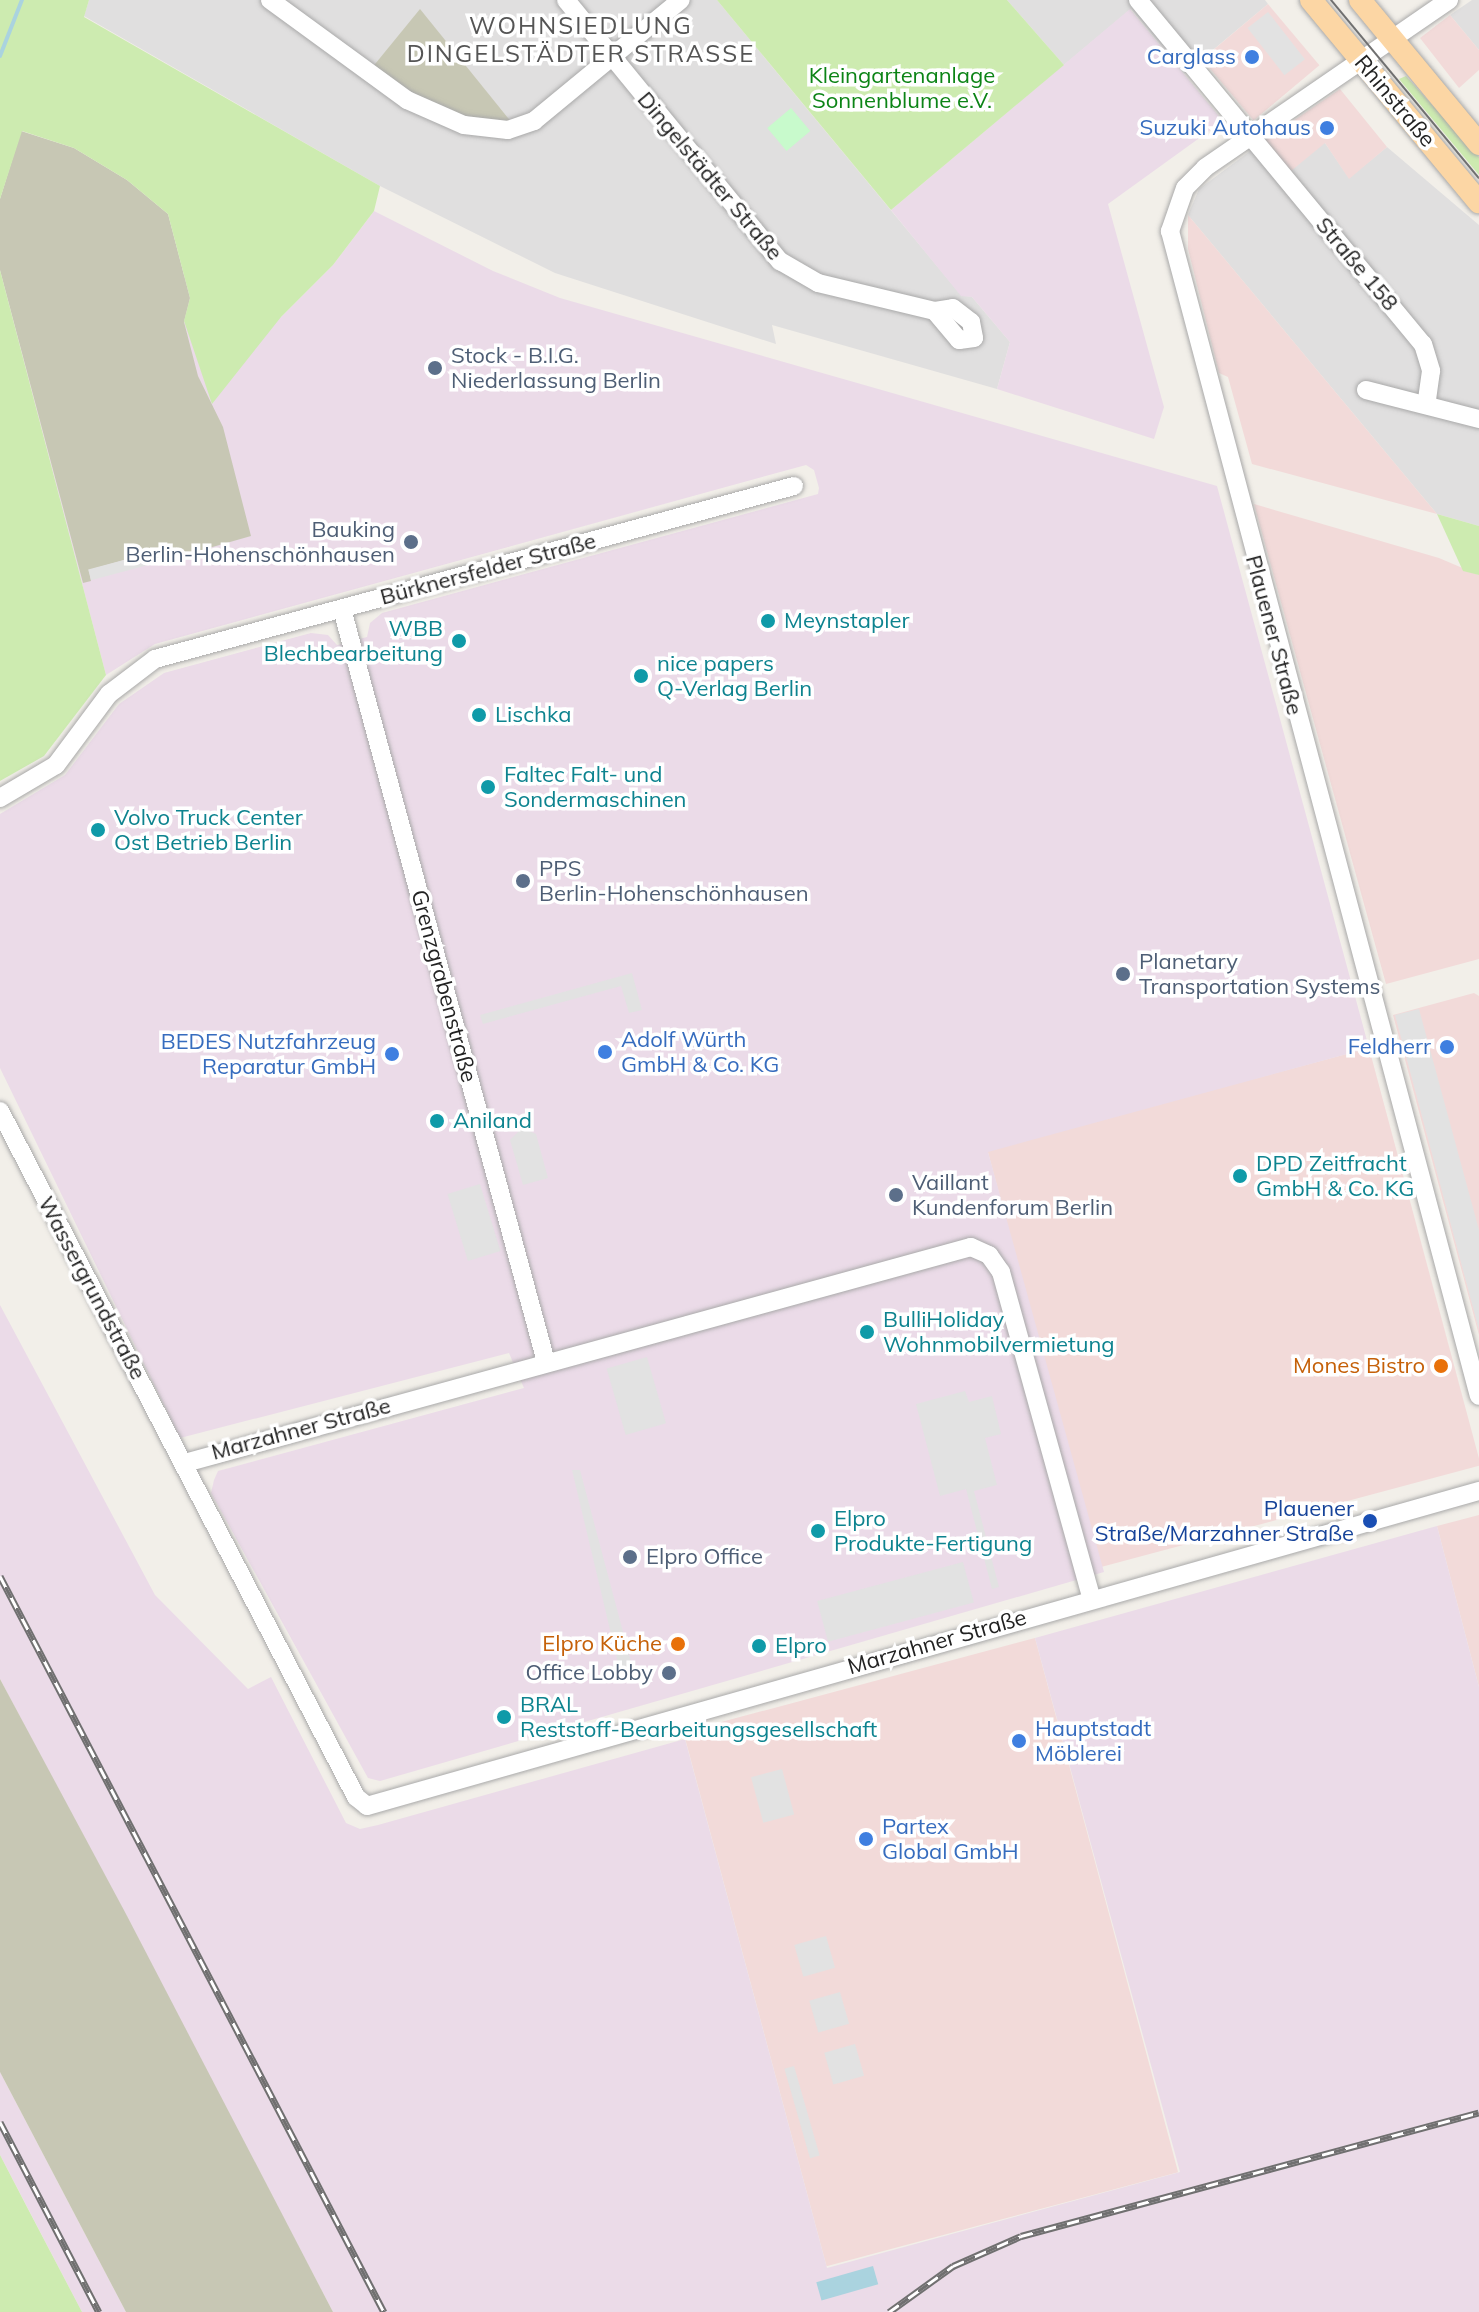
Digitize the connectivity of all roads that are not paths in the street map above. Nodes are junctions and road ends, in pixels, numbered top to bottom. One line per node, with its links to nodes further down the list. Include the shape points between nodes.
1 (270, 0): 9 (street, via 383,85 474,127 525,126)
2 (566, 0): 9 (street, Dingelstädter Straße)
3 (681, 0): 9 (street)
4 (1138, 0): 11 (street, Straße 158)
5 (1311, 0): 10 (main road, Rhinstraße)
6 (1360, 0): 8 (main road, Rhinstraße)
7 (1449, 0): 8 (street, Plauener Straße)
8 (1392, 38): 10 (street, Plauener Straße); 12 (main road, Rhinstraße)
9 (612, 57): 14 (street, Dingelstädter Straße, via 790,270 818,283)
10 (1360, 59): 11 (street, Plauener Straße); 13 (main road, Rhinstraße)
11 (1250, 136): 16 (street, Straße 158, via 1423,344 1431,371); 23 (street, Plauener Straße, via 1185,188 1173,217 1172,248)
12 (1479, 144)
13 (1479, 202)
14 (935, 311)
15 (1366, 390): 16 (street)
16 (1426, 405): 17 (street)
17 (1479, 419)
18 (794, 486): 19 (street, Bürknersfelder Straße)
19 (342, 609): 20 (street, Bürknersfelder Straße, via 155,659 109,694 56,765); 22 (street, Grenzgrabenstraße)
20 (0, 798)
21 (0, 1111): 24 (street, Wassergrundstraße)
22 (546, 1362): 24 (street, Marzahner Straße); 26 (street, Marzahner Straße, via 961,1249 980,1250 996,1263 1005,1283)
23 (1479, 1396)
24 (185, 1463): 26 (street, Marzahner Straße, via 356,1797 367,1806)
25 (1479, 1491): 26 (street, Marzahner Straße)
26 (1091, 1597)

